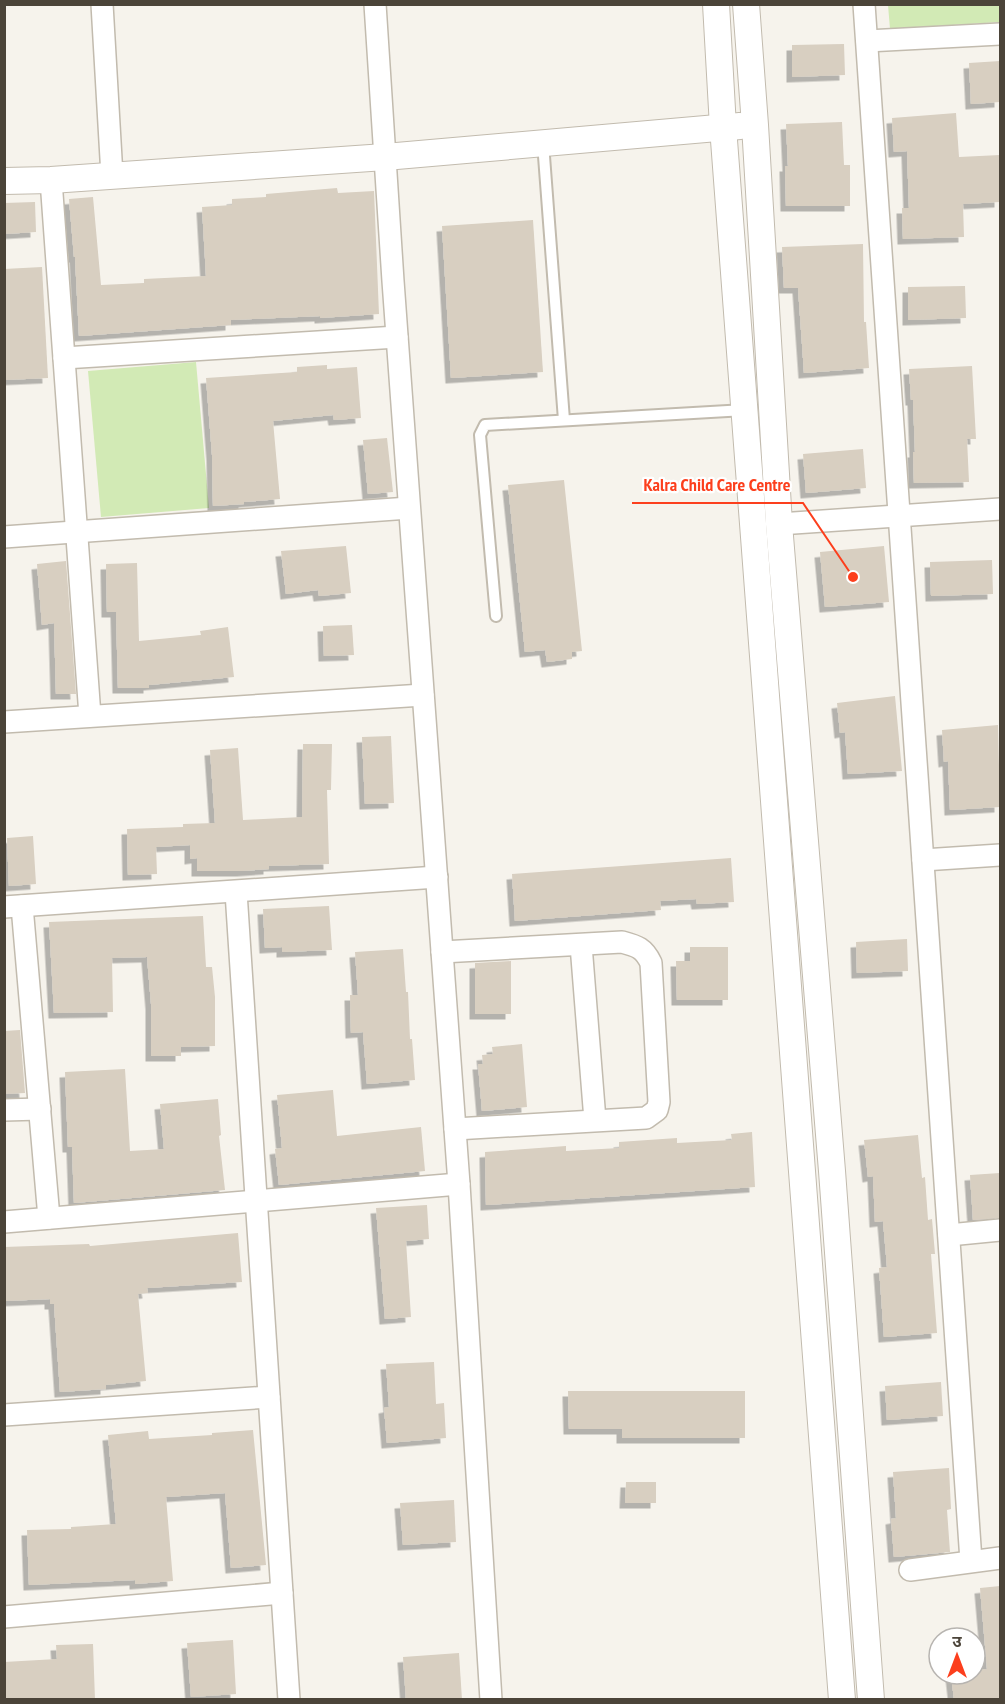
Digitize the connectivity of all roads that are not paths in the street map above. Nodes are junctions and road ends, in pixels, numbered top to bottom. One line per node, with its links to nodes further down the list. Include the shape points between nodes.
1 (375, 4): 11 (street)
2 (716, 4): 9 (street)
3 (746, 4): 8 (street)
4 (864, 4): 7 (street)
5 (107, 5): 12 (street)
6 (1000, 34): 7 (street)
7 (867, 41): 21 (street)
8 (755, 125): 9 (street); 17 (street)
9 (723, 127): 10 (street); 17 (street)
10 (543, 143): 11 (street); 18 (lane)
11 (385, 157): 12 (street); 15 (street)
12 (112, 176): 13 (street)
13 (51, 180): 14 (street); 16 (street)
14 (4, 181)
15 (397, 337): 16 (street); 19 (street)
16 (64, 358): 23 (street)
17 (758, 410): 18 (lane); 22 (street); 49 (street)
18 (564, 420): 25 (lane, via 492,424 481,430)
19 (410, 508): 23 (street); 26 (street)
20 (1000, 509): 21 (street)
21 (899, 516): 22 (street); 30 (street)
22 (779, 524): 48 (street)
23 (76, 531): 24 (street); 27 (street)
24 (4, 537)
25 (496, 616)
26 (423, 695): 27 (street); 31 (street)
27 (90, 716): 28 (street)
28 (4, 722)
29 (1000, 855): 30 (street)
30 (923, 860): 45 (street)
31 (437, 877): 32 (street); 35 (street)
32 (236, 892): 33 (street); 41 (street)
33 (13, 907): 36 (street)
34 (581, 945): 35 (street); 38 (street); 38 (street, via 634,945 646,952 651,963 657,1110 646,1118)
35 (442, 952): 39 (street)
36 (40, 1109): 37 (street); 42 (street)
37 (4, 1110)
38 (595, 1120): 39 (street)
39 (455, 1129): 40 (street)
40 (459, 1184): 41 (street); 58 (street)
41 (256, 1201): 42 (street); 46 (street)
42 (50, 1218): 43 (street)
43 (4, 1222)
44 (1000, 1230): 45 (street)
45 (949, 1235): 51 (street)
46 (269, 1397): 47 (street); 53 (street)
47 (4, 1414)
48 (850, 1417): 49 (street); 56 (street)
49 (821, 1418): 55 (street)
50 (1000, 1558): 51 (street)
51 (971, 1561): 52 (street)
52 (910, 1570)
53 (282, 1593): 54 (street); 57 (street)
54 (4, 1617)
55 (839, 1668): 56 (street); 59 (street)
56 (868, 1668): 60 (street)
57 (289, 1700)
58 (491, 1700)
59 (842, 1700)
60 (871, 1700)

